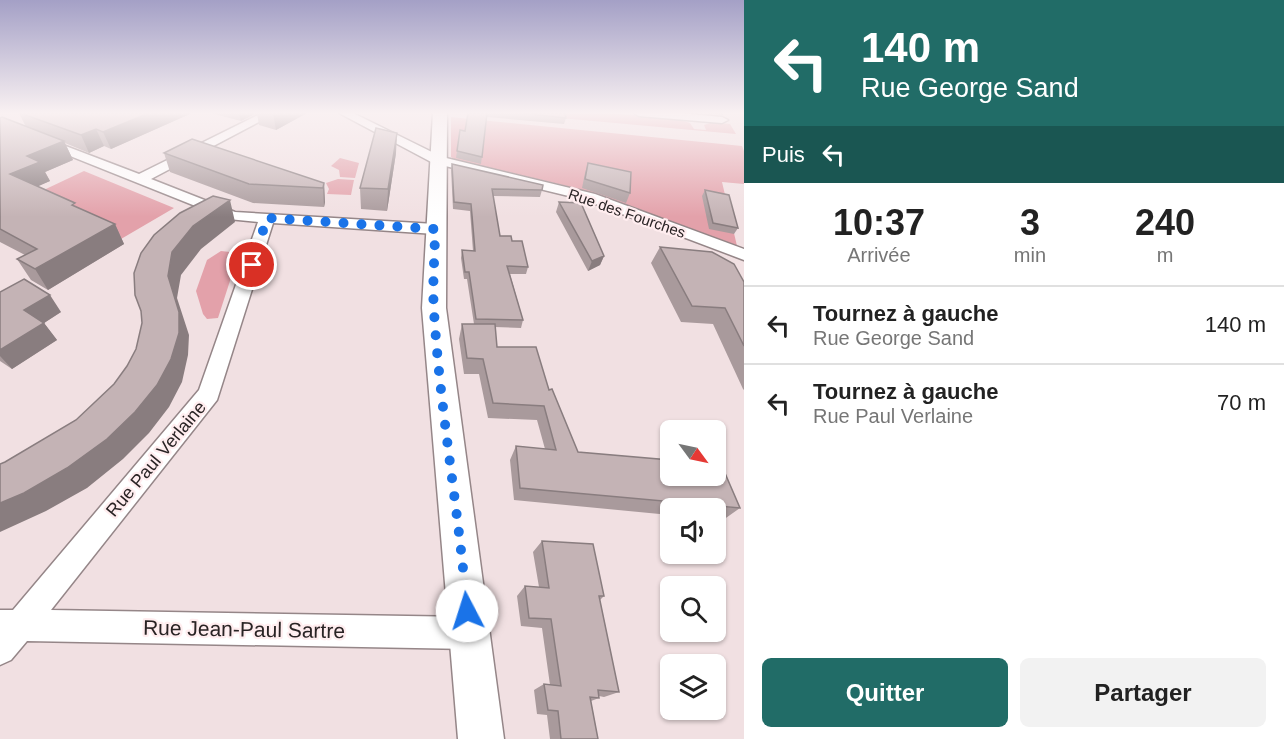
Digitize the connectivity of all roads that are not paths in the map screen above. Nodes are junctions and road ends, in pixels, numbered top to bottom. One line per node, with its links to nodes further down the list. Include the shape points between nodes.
1 (60, 147): 6 (street)
2 (203, 147): 6 (street)
3 (413, 147): 5 (street, Rue des Fourches)
4 (439, 147): 5 (street)
5 (438, 160): 8 (street); 9 (street, Rue des Fourches, via 590,197)
6 (140, 179): 7 (street, via 233,216)
7 (267, 218): 8 (street); 10 (street, Rue Paul Verlaine, via 209,394)
8 (435, 229): 11 (street, via 437,358)
9 (744, 255)
10 (10, 625): 11 (street, Rue Jean-Paul Sartre); 12 (street, Rue Paul Verlaine)
11 (469, 633): 13 (street)
12 (0, 649)
13 (481, 739)

